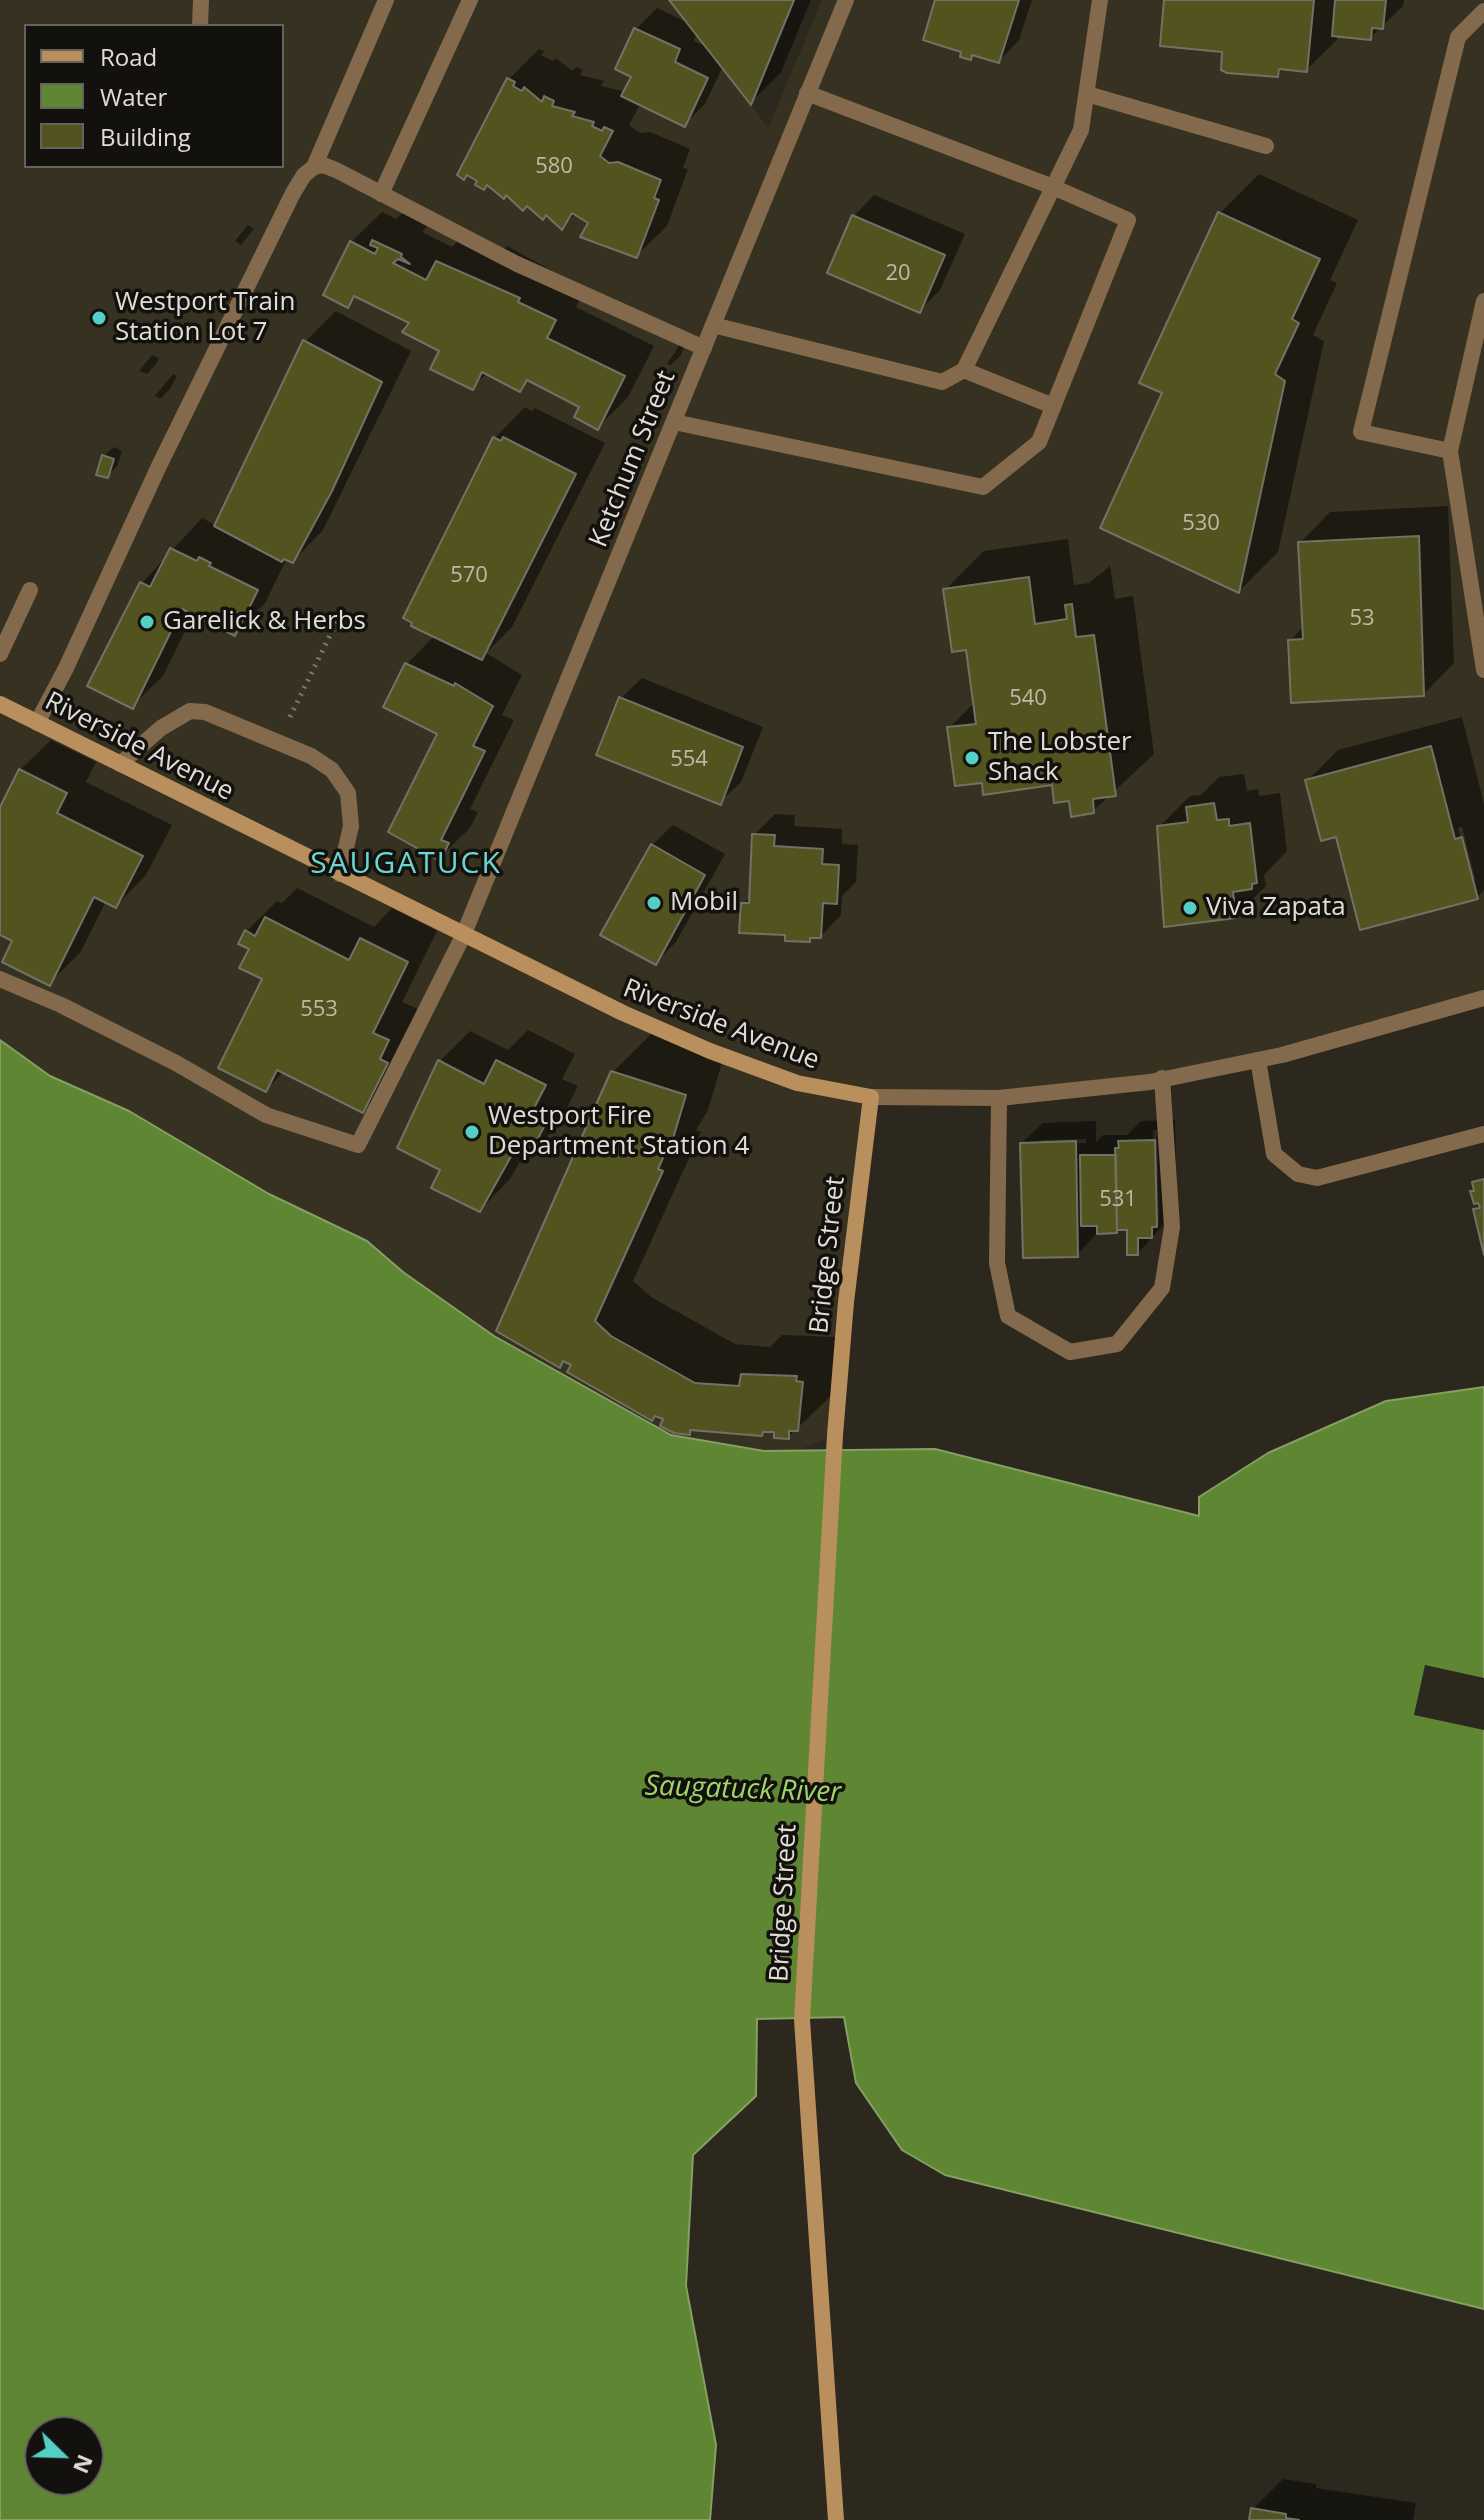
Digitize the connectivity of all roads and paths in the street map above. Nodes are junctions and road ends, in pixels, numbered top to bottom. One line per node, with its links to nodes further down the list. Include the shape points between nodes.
1 (201, 0): 7 (street)
2 (386, 0): 11 (street)
3 (470, 0): 13 (street)
4 (846, 0): 8 (street, Ketchum Street)
5 (1100, 0): 9 (street)
6 (1484, 11): 20 (street, via 1458,37 1361,432)
7 (200, 24)
8 (807, 93): 12 (street); 15 (street, Ketchum Street)
9 (1087, 94): 10 (street); 12 (street, via 1081,130)
10 (1266, 146)
11 (314, 167): 13 (street, via 323,165); 26 (street, via 293,193)
12 (1053, 187): 17 (street); 18 (street, via 1128,220)
13 (381, 194): 16 (street, via 517,264)
14 (1484, 301): 20 (street)
15 (713, 325): 16 (street, Ketchum Street); 17 (street, via 942,382)
16 (704, 348): 19 (street, Ketchum Street)
17 (964, 370): 18 (street)
18 (1053, 406): 19 (street, via 1039,442 983,487)
19 (674, 422): 30 (street, Ketchum Street)
20 (1450, 451): 24 (street)
21 (30, 590): 23 (street)
22 (340, 615): 27 (path)
23 (0, 654)
24 (1484, 670)
25 (0, 704): 26 (main road, Riverside Avenue)
26 (37, 723): 28 (main road, Riverside Avenue)
27 (277, 743): 28 (street, via 205,712 190,711); 29 (street, via 332,770 348,793 351,826)
28 (120, 764): 29 (main road, Riverside Avenue)
29 (340, 874): 30 (main road, Riverside Avenue)
30 (463, 936): 31 (street, Ketchum Street, via 358,1145 266,1115 137,1044); 35 (main road, Riverside Avenue, via 710,1051 797,1083)
31 (0, 979)
32 (1484, 998): 33 (street, Riverside Avenue)
33 (1258, 1060): 34 (street, Riverside Avenue); 37 (street, via 1274,1154 1298,1174 1317,1178)
34 (1162, 1078): 36 (street, Riverside Avenue); 36 (street, via 1172,1227 1162,1288 1117,1344 1070,1352 1008,1316 997,1263)
35 (871, 1097): 36 (street, Riverside Avenue); 38 (main road, Bridge Street, via 835,1435 802,2020)
36 (999, 1098)
37 (1484, 1134)
38 (836, 2520)

